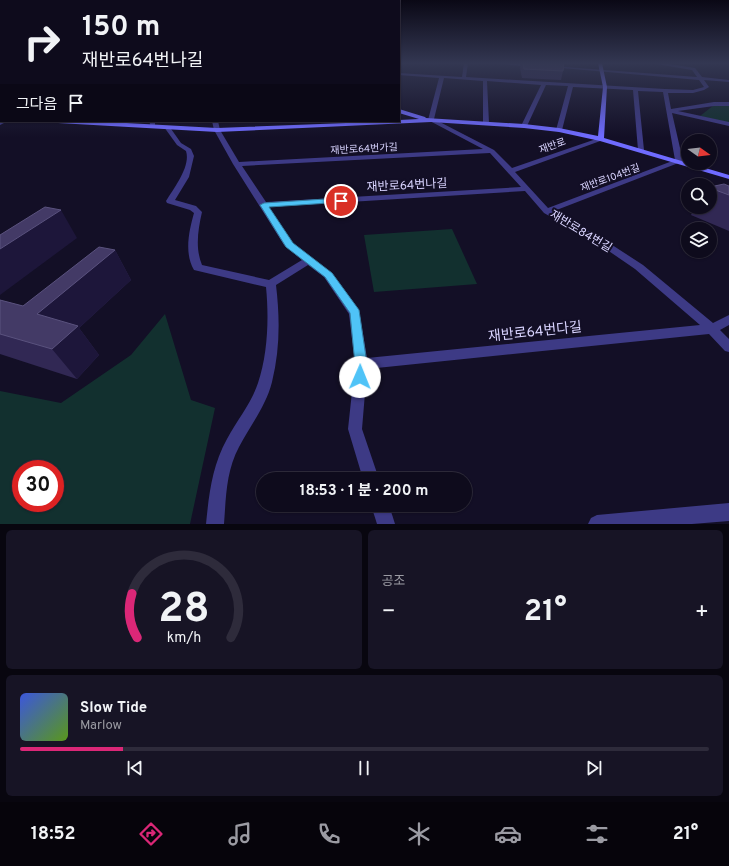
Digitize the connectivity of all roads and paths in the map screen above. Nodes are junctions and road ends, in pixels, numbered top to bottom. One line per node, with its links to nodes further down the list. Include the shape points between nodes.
1 (439, 87): 13 (street)
2 (485, 87): 17 (street)
3 (542, 87): 21 (street)
4 (570, 87): 23 (street, 재반로)
5 (605, 87): 24 (main road)
6 (612, 87): 8 (street)
7 (706, 87): 9 (street, via 702,90)
8 (635, 89): 9 (street); 25 (street)
9 (666, 90): 12 (street)
10 (729, 104): 12 (street)
11 (400, 111): 13 (main road)
12 (670, 111): 19 (street); 27 (street)
13 (431, 120): 14 (main road, 재반로); 17 (main road, 재반로); 26 (street, 재반로84번길)
14 (400, 121)
15 (90, 122): 18 (main road, 재반로)
16 (345, 122): 20 (main road, 재반로)
17 (486, 123): 21 (main road, 재반로)
18 (153, 124): 22 (main road, 재반로)
19 (729, 124)
20 (216, 125): 22 (main road, 재반로); 28 (street)
21 (524, 126): 23 (main road, 재반로)
22 (167, 127): 35 (street, via 179,144 189,150 191,156 184,176 170,201 198,212 194,230 193,258 198,268)
23 (559, 130): 24 (main road, 재반로)
24 (601, 139): 25 (main road, 재반로); 29 (street, 재반로)
25 (641, 150): 27 (main road, 재반로)
26 (492, 151): 28 (street, 재반로64번가길); 29 (street, 재반로84번길)
27 (679, 161): 30 (main road, 재반로); 33 (street, 재반로104번길)
28 (237, 164): 32 (street)
29 (510, 171): 31 (street, 재반로84번길)
30 (729, 177)
31 (528, 189): 32 (street, 재반로64번나길); 33 (street, 재반로84번길)
32 (264, 205): 34 (street, via 290,245)
33 (547, 211): 37 (street, 재반로84번길, via 639,267)
34 (308, 260): 35 (street); 39 (street, via 328,275 355,313)
35 (271, 284): 43 (street, via 272,340 265,383 250,416 232,444 219,480)
36 (729, 320): 37 (street)
37 (712, 329): 38 (street, 재반로84번길); 39 (street, 재반로64번다길)
38 (729, 347)
39 (361, 364): 40 (street, via 355,429)
40 (369, 472)
41 (382, 512): 44 (street)
42 (729, 512): 45 (street)
43 (215, 524)
44 (386, 524)
45 (597, 524)

